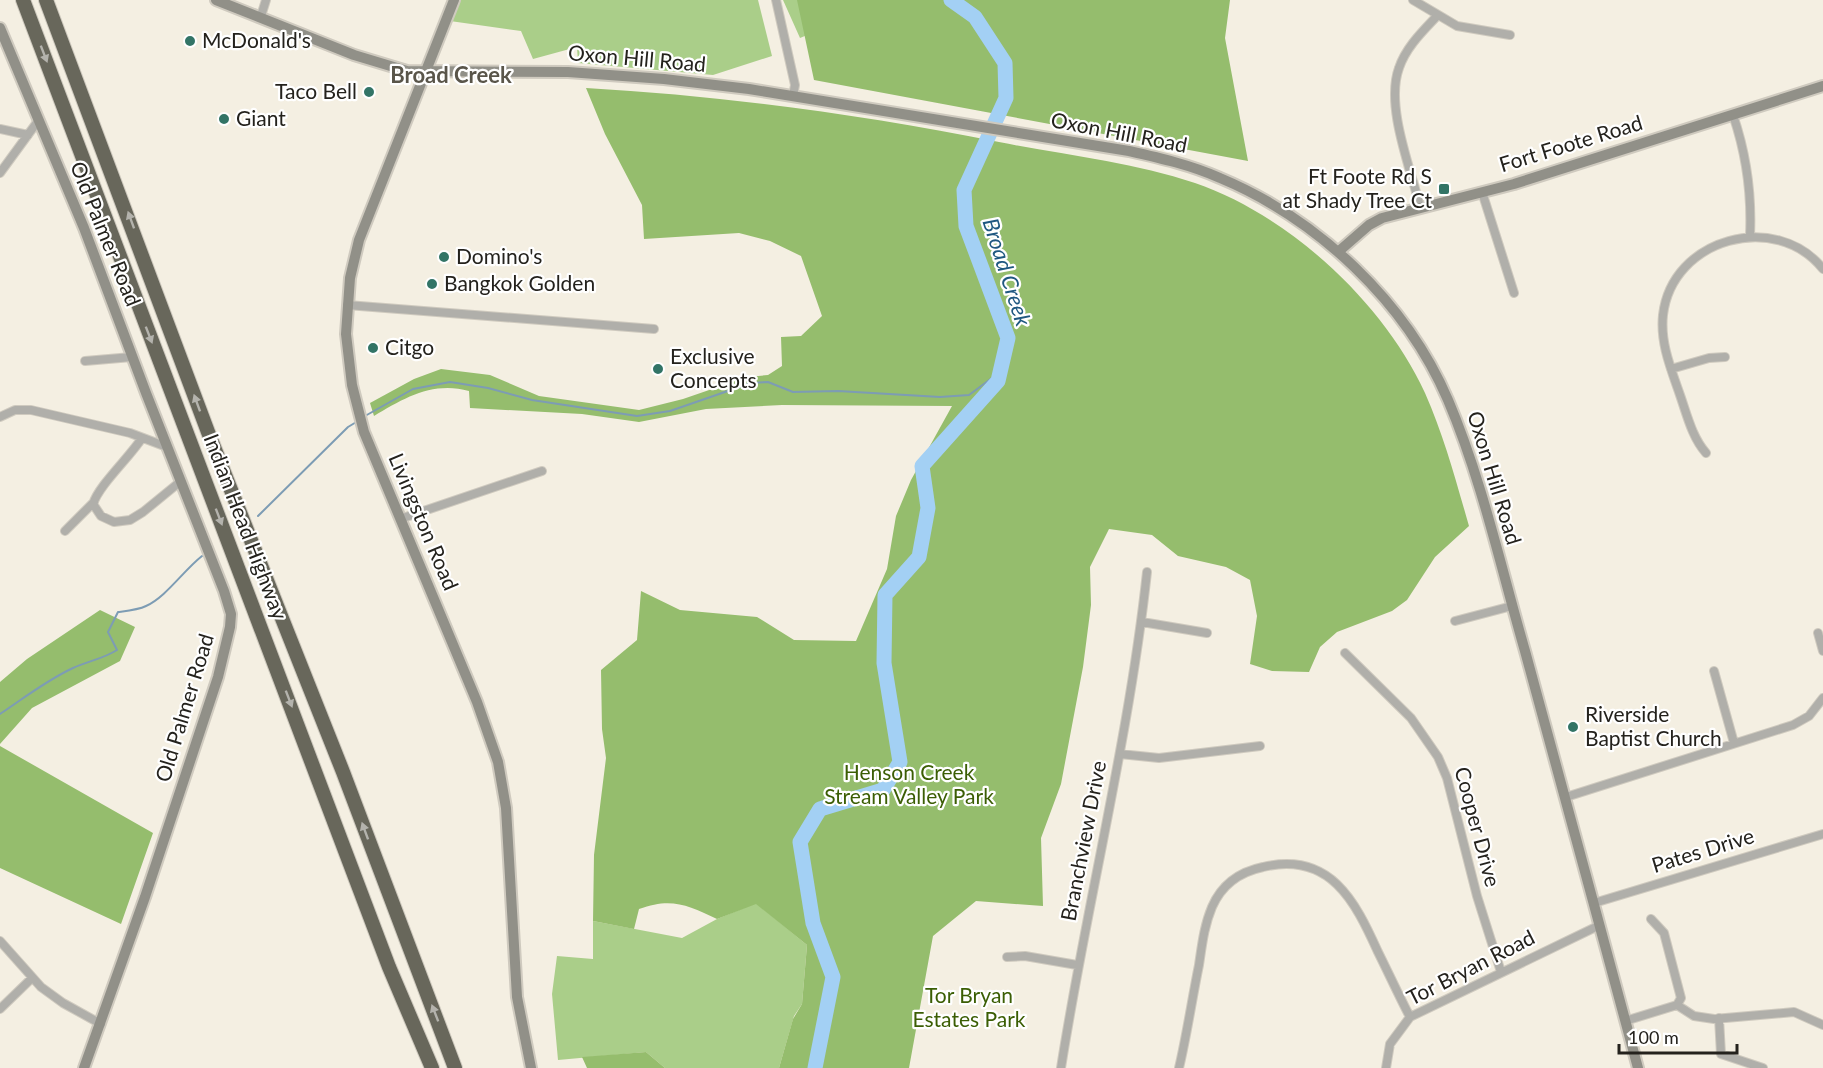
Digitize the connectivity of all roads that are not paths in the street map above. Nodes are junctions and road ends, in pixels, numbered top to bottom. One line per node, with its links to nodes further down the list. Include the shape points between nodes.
1 (23, 0): 74 (highway, Indian Head Highway, one-way to 74, via 389,967)
2 (46, 0): 13 (highway, Indian Head Highway)
3 (52, 0): 13 (highway)
4 (216, 0): 9 (main road, Oxon Hill Road)
5 (266, 0): 9 (street)
6 (454, 0): 14 (main road, Livingston Road)
7 (776, 0): 16 (street, via 795,86)
8 (1413, 0): 10 (street)
9 (261, 16): 14 (main road, Oxon Hill Road, via 354,55 407,71)
10 (1437, 16): 12 (street, via 1457,26); 23 (street, via 1410,46 1398,69 1395,105)
11 (0, 28): 18 (main road, Old Palmer Road)
12 (1510, 35)
13 (60, 37): 75 (highway, Indian Head Highway, one-way to 13, via 208,432)
14 (425, 72): 16 (main road, Oxon Hill Road, via 568,72 664,79); 28 (main road, Livingston Road, via 359,240)
15 (1823, 86): 17 (main road, Fort Foote Road)
16 (793, 96): 25 (main road, Oxon Hill Road, via 1129,151 1201,170 1258,196)
17 (1733, 115): 22 (main road, Fort Foote Road); 24 (street, via 1750,182)
18 (38, 121): 20 (street); 30 (main road, Old Palmer Road, via 84,228)
19 (0, 129): 20 (street)
20 (28, 135): 21 (street)
21 (0, 173)
22 (1482, 192): 23 (main road, Fort Foote Road); 27 (street)
23 (1420, 207): 25 (main road, Fort Foote Road, via 1369,225)
24 (1750, 236): 26 (street, via 1786,241 1804,250); 33 (street, via 1710,248 1688,264 1673,284 1663,323)
25 (1338, 252): 44 (main road, Oxon Hill Road, via 1401,320 1447,398 1473,466)
26 (1823, 269)
27 (1514, 293)
28 (347, 305): 29 (street); 41 (main road, Livingston Road, via 348,361 356,405)
29 (654, 329)
30 (132, 357): 32 (street); 36 (main road, Old Palmer Road)
31 (1725, 357): 33 (street)
32 (85, 361)
33 (1671, 369): 37 (street, via 1693,432)
34 (0, 417): 35 (street, via 15,410 31,410)
35 (142, 438): 36 (street); 40 (street)
36 (167, 447): 39 (main road, Old Palmer Road)
37 (1706, 453)
38 (542, 471): 41 (street)
39 (181, 481): 40 (street, via 143,512 122,522 101,516); 71 (main road, Old Palmer Road, via 231,614 228,644)
40 (94, 502): 42 (street)
41 (400, 519): 76 (main road, Livingston Road, via 482,712 498,762 506,808 517,997)
42 (65, 531)
43 (1147, 573): 46 (street, Branchview Drive)
44 (1512, 606): 45 (street); 56 (main road, Oxon Hill Road)
45 (1455, 621)
46 (1142, 622): 47 (street); 55 (street, Branchview Drive)
47 (1207, 633)
48 (1818, 633): 49 (street)
49 (1823, 651)
50 (1345, 653): 64 (street, Cooper Drive, via 1411,718 1438,757)
51 (1714, 671): 53 (street)
52 (1823, 698): 53 (street, via 1801,722)
53 (1734, 743): 56 (street)
54 (1260, 746): 55 (street, via 1159,758)
55 (1120, 754): 63 (street, Branchview Drive)
56 (1566, 797): 58 (main road, Oxon Hill Road)
57 (1823, 834): 58 (street, Pates Drive)
58 (1594, 903): 60 (main road, Oxon Hill Road)
59 (1651, 919): 66 (street, via 1664,933 1681,989)
60 (1600, 925): 64 (street, Tor Bryan Road); 70 (main road, Oxon Hill Road)
61 (0, 941): 65 (street)
62 (1006, 957): 63 (street, via 1025,956)
63 (1077, 965): 77 (street, Branchview Drive)
64 (1502, 972): 68 (street, Tor Bryan Road)
65 (32, 978): 67 (street); 71 (street, via 63,1003)
66 (1677, 1005): 69 (street, via 1694,1016); 70 (street)
67 (0, 1009)
68 (1410, 1017): 78 (street, via 1362,916 1346,892 1313,869 1284,864 1267,866 1238,875 1212,906); 79 (street, Tor Bryan Road, via 1390,1044)
69 (1719, 1018): 72 (street, via 1788,1011); 81 (street, via 1721,1054)
70 (1625, 1021): 80 (main road, Oxon Hill Road)
71 (101, 1024): 73 (main road, Old Palmer Road)
72 (1823, 1025)
73 (84, 1068)
74 (432, 1068)
75 (455, 1068)
76 (531, 1068)
77 (1060, 1068)
78 (1179, 1068)
79 (1386, 1068)
80 (1638, 1068)
81 (1763, 1068)

